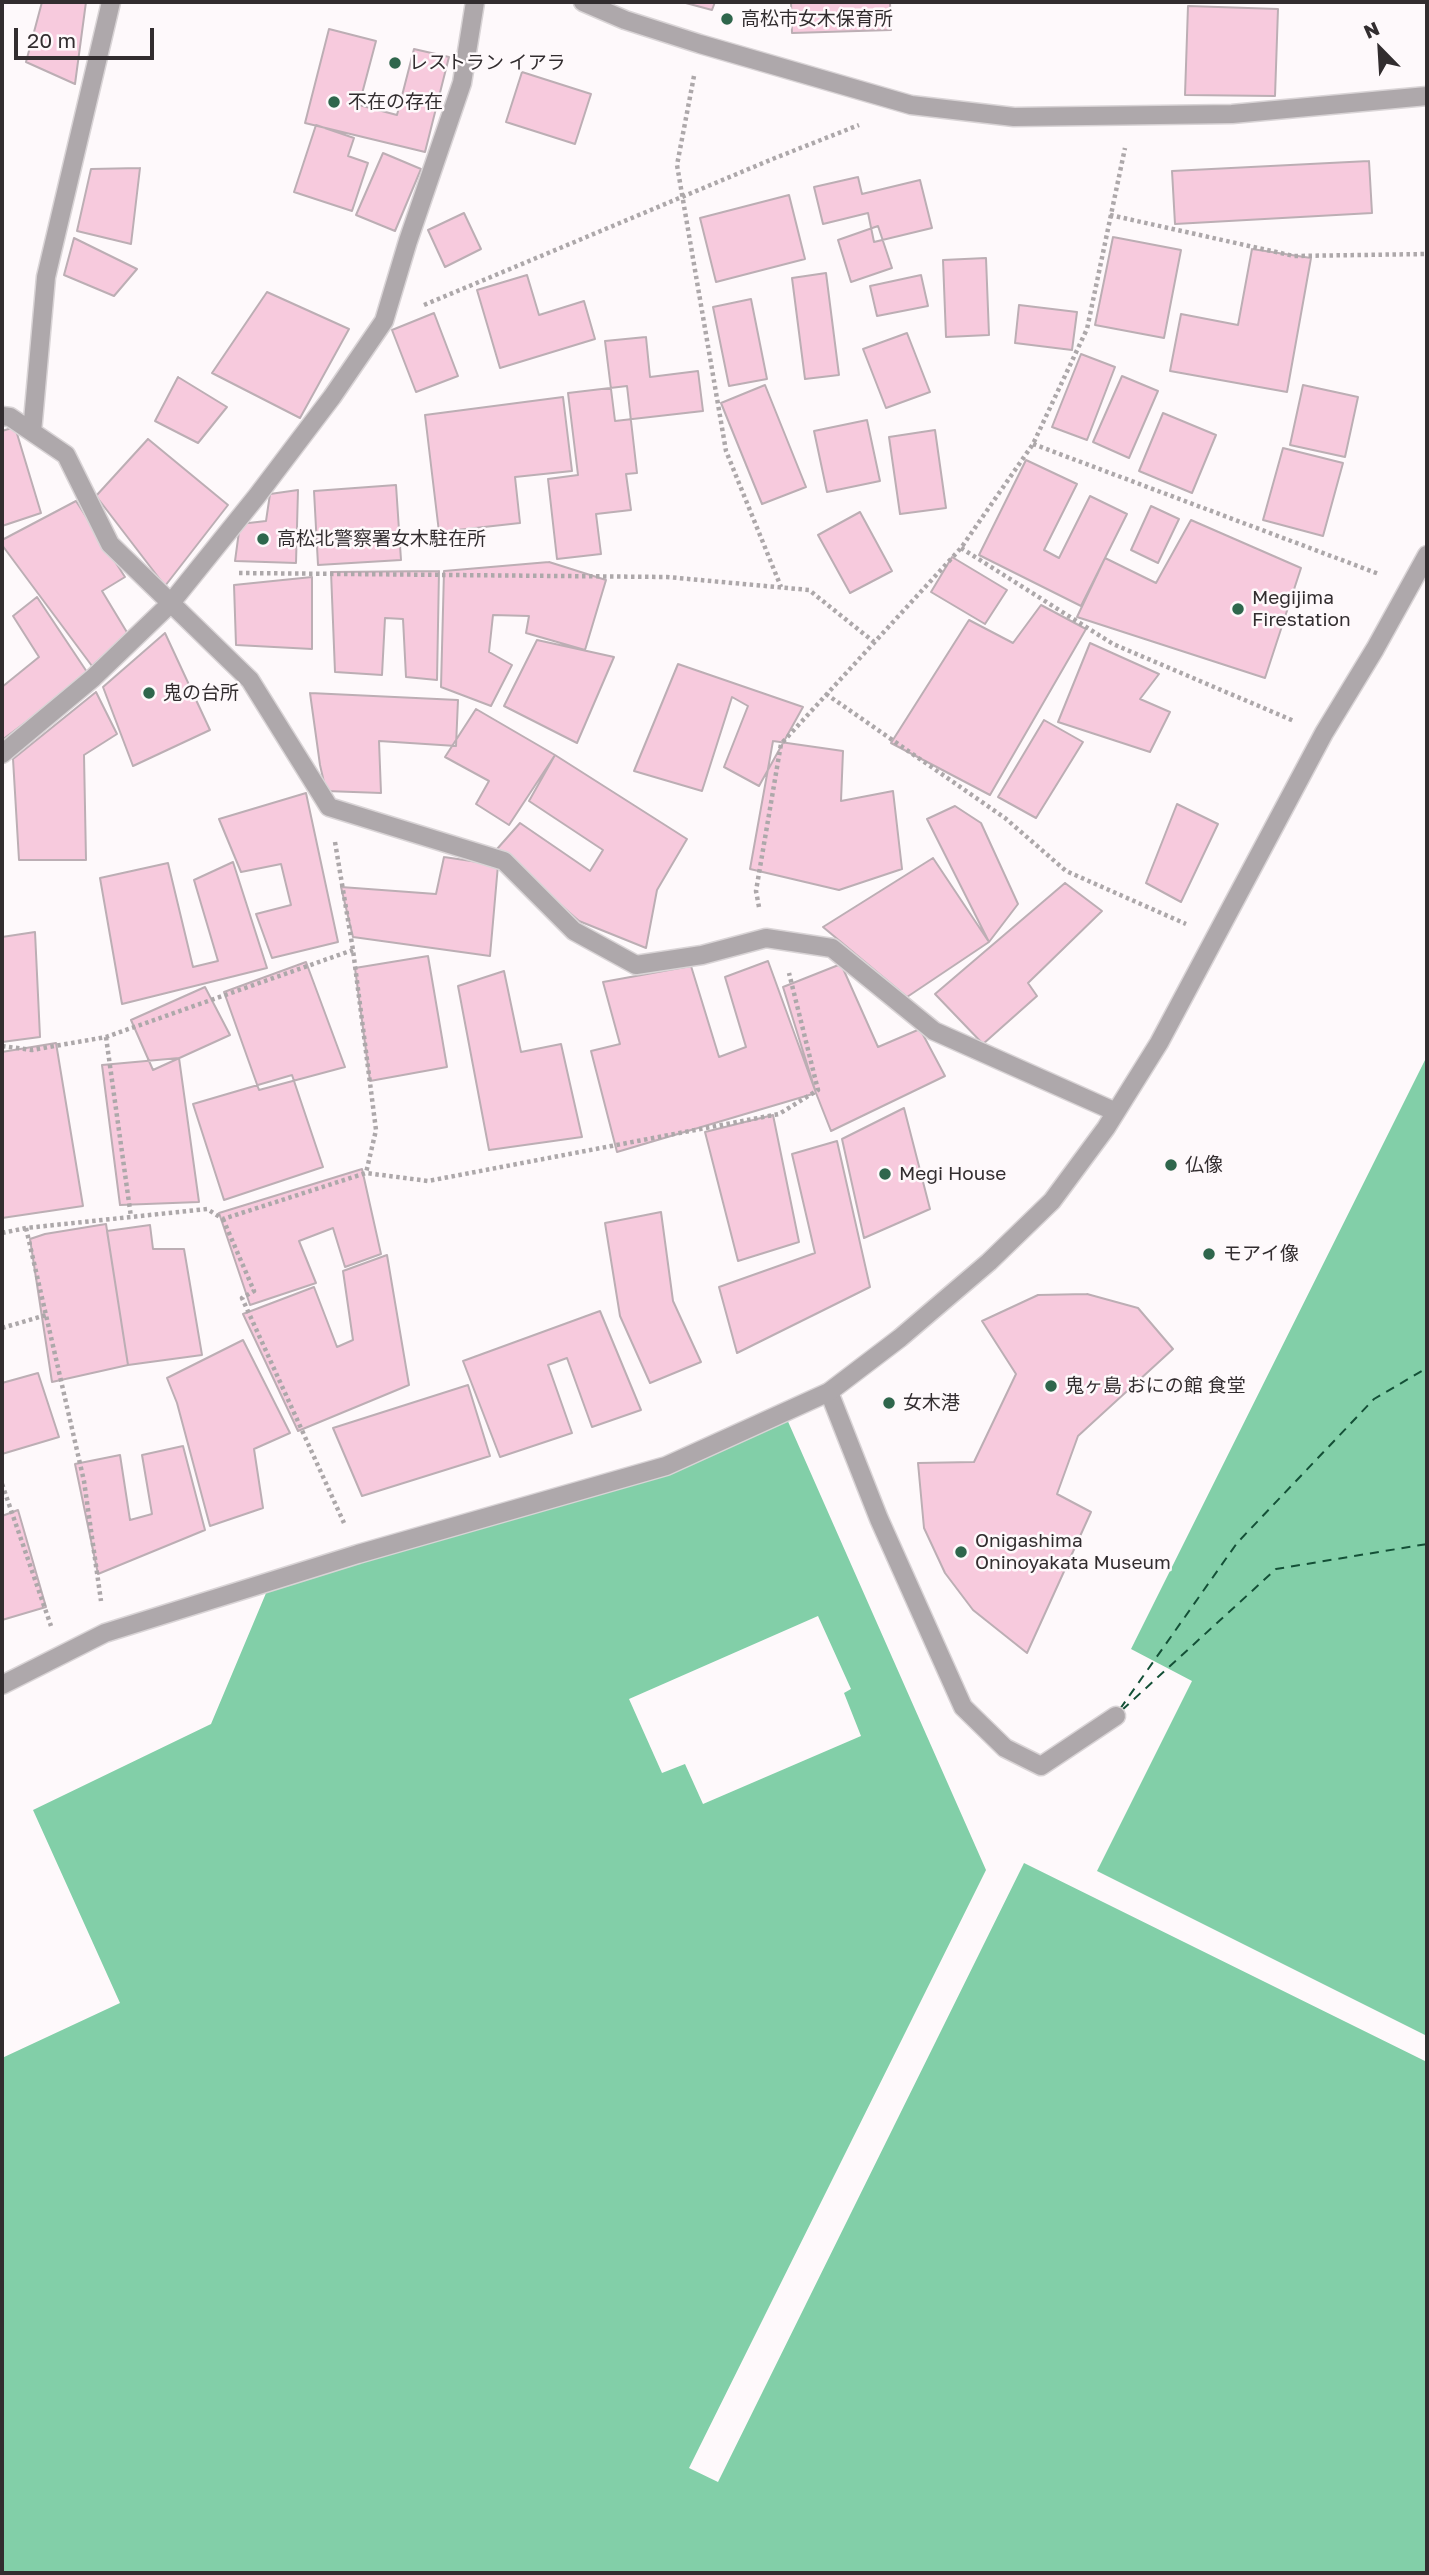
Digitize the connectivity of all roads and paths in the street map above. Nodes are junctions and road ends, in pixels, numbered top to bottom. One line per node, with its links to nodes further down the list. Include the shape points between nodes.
1 (111, 2): 13 (street, via 46,277)
2 (475, 2): 11 (street, via 462,83)
3 (583, 2): 4 (street)
4 (700, 44): 6 (street); 8 (path, via 677,166)
5 (1427, 96): 7 (street, via 1232,114)
6 (911, 105): 7 (street, via 1014,117); 8 (path)
7 (1133, 116): 9 (path)
8 (682, 197): 11 (path); 19 (path, via 726,451)
9 (1110, 215): 10 (path, via 1294,256); 14 (path, via 1087,329)
10 (1427, 254)
11 (384, 321): 17 (street)
12 (2, 416): 13 (street)
13 (32, 432): 20 (street, via 66,455 110,544)
14 (1033, 444): 15 (path); 18 (path)
15 (961, 548): 21 (path); 23 (path, via 1113,644)
16 (1427, 555): 18 (street)
17 (196, 572): 19 (path, via 667,577); 20 (street)
18 (1410, 586): 23 (street)
19 (780, 587): 21 (path, via 809,590)
20 (170, 604): 24 (street, via 93,678); 25 (street, via 250,680)
21 (874, 642): 22 (path)
22 (826, 694): 26 (path, via 1005,818 1066,871); 27 (path, via 781,744 756,891)
23 (1324, 733): 26 (street)
24 (2, 754)
25 (329, 807): 27 (street, via 504,861 574,931 636,965); 28 (path)
26 (1214, 937): 31 (street)
27 (774, 939): 31 (street, via 832,948 934,1031); 32 (path, via 818,1090 779,1114 428,1181)
28 (353, 950): 29 (path); 32 (path, via 376,1130)
29 (106, 1037): 30 (path, via 32,1050); 33 (path)
30 (2, 1046)
31 (1116, 1112): 39 (street, via 1052,1200 989,1262)
32 (366, 1173): 34 (path)
33 (131, 1217): 34 (path, via 207,1209); 35 (path)
34 (223, 1219): 41 (path, via 254,1291 242,1298)
35 (26, 1228): 36 (path); 37 (path)
36 (2, 1233)
37 (46, 1315): 38 (path); 42 (path, via 84,1481)
38 (2, 1328)
39 (829, 1392): 41 (street, via 666,1466); 45 (street, via 878,1519 963,1707 1005,1748 1041,1766)
40 (2, 1485): 43 (path)
41 (358, 1554): 42 (street)
42 (105, 1633): 43 (street)
43 (62, 1655): 44 (street)
44 (2, 1685)
45 (1116, 1716)

